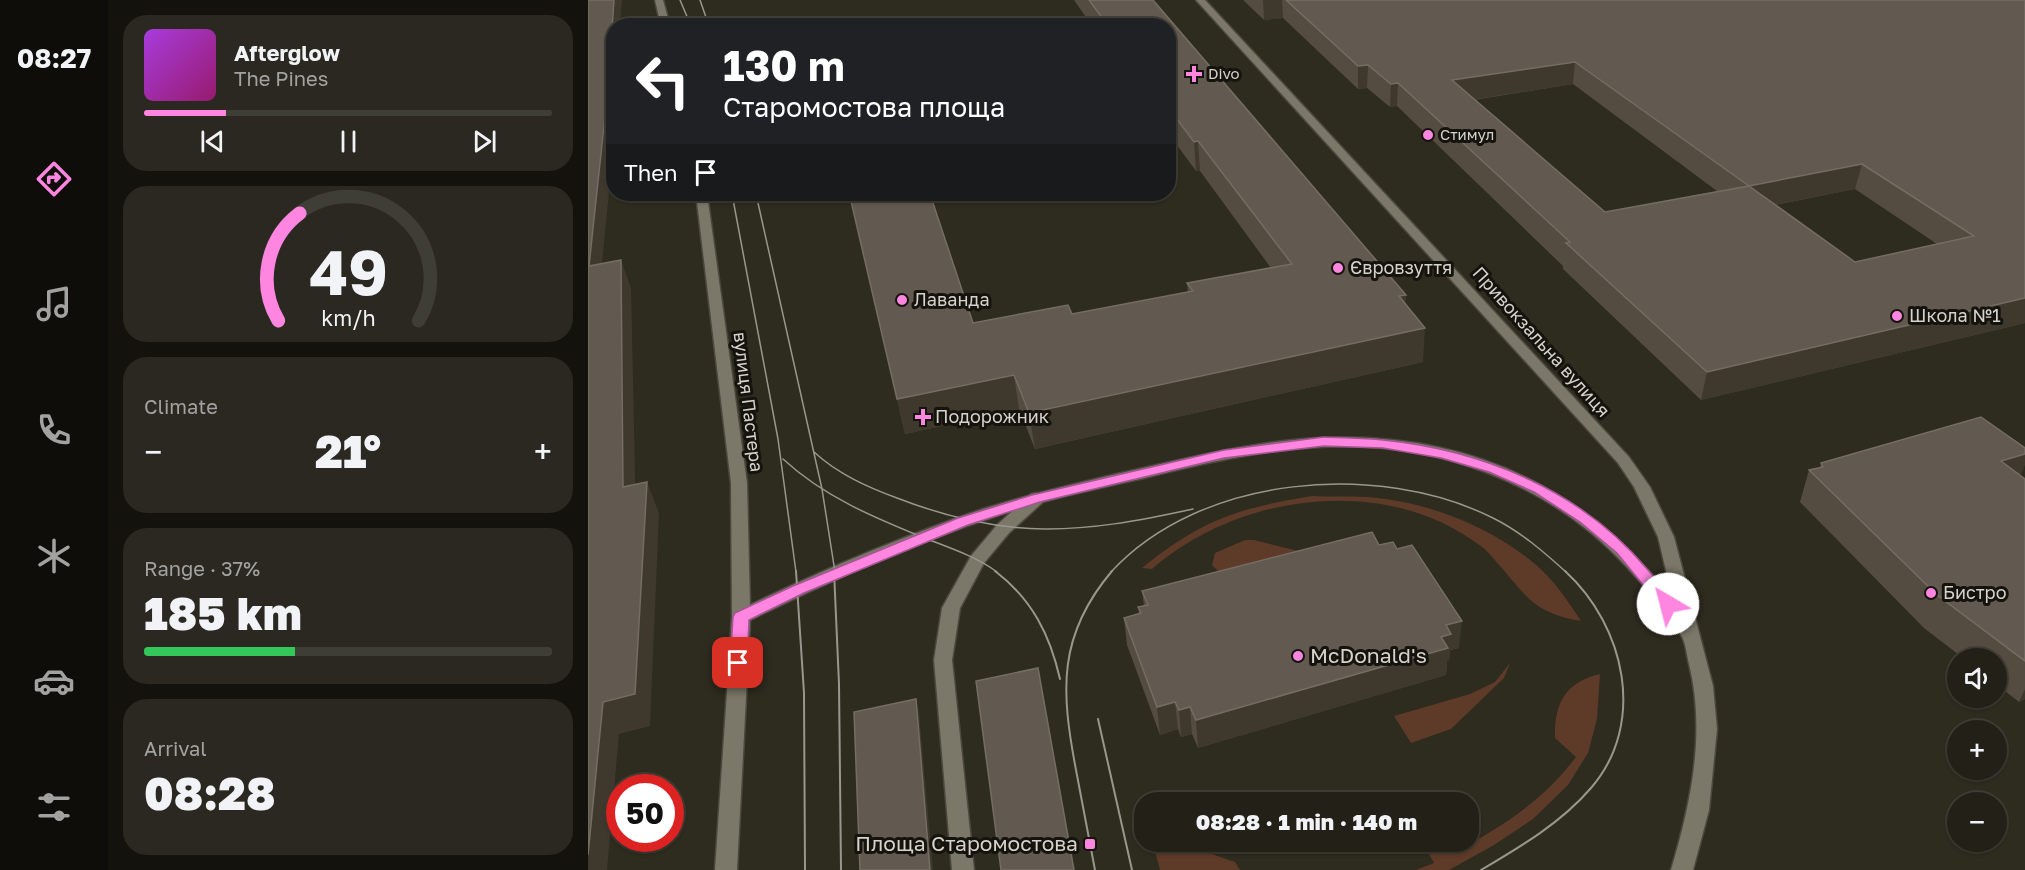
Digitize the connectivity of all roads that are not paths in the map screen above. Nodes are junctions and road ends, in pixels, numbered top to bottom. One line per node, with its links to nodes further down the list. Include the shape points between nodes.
1 (659, 0): 3 (main road)
2 (1200, 0): 7 (main road, Привокзальна вулиця, via 1624,460 1666,537)
3 (664, 18)
4 (702, 201): 6 (main road, вулиця Пастера, via 737,469)
5 (1037, 498): 6 (main road, via 963,521); 7 (main road, via 1224,454 1324,442 1383,444 1442,454 1494,469 1539,489 1585,518 1623,550); 9 (main road, via 977,560 951,608 943,660)
6 (741, 617): 8 (main road, вулиця Пастера)
7 (1694, 640): 10 (main road, Привокзальна вулиця, via 1704,686 1707,729 1699,810)
8 (726, 870)
9 (963, 870)
10 (1682, 870)

